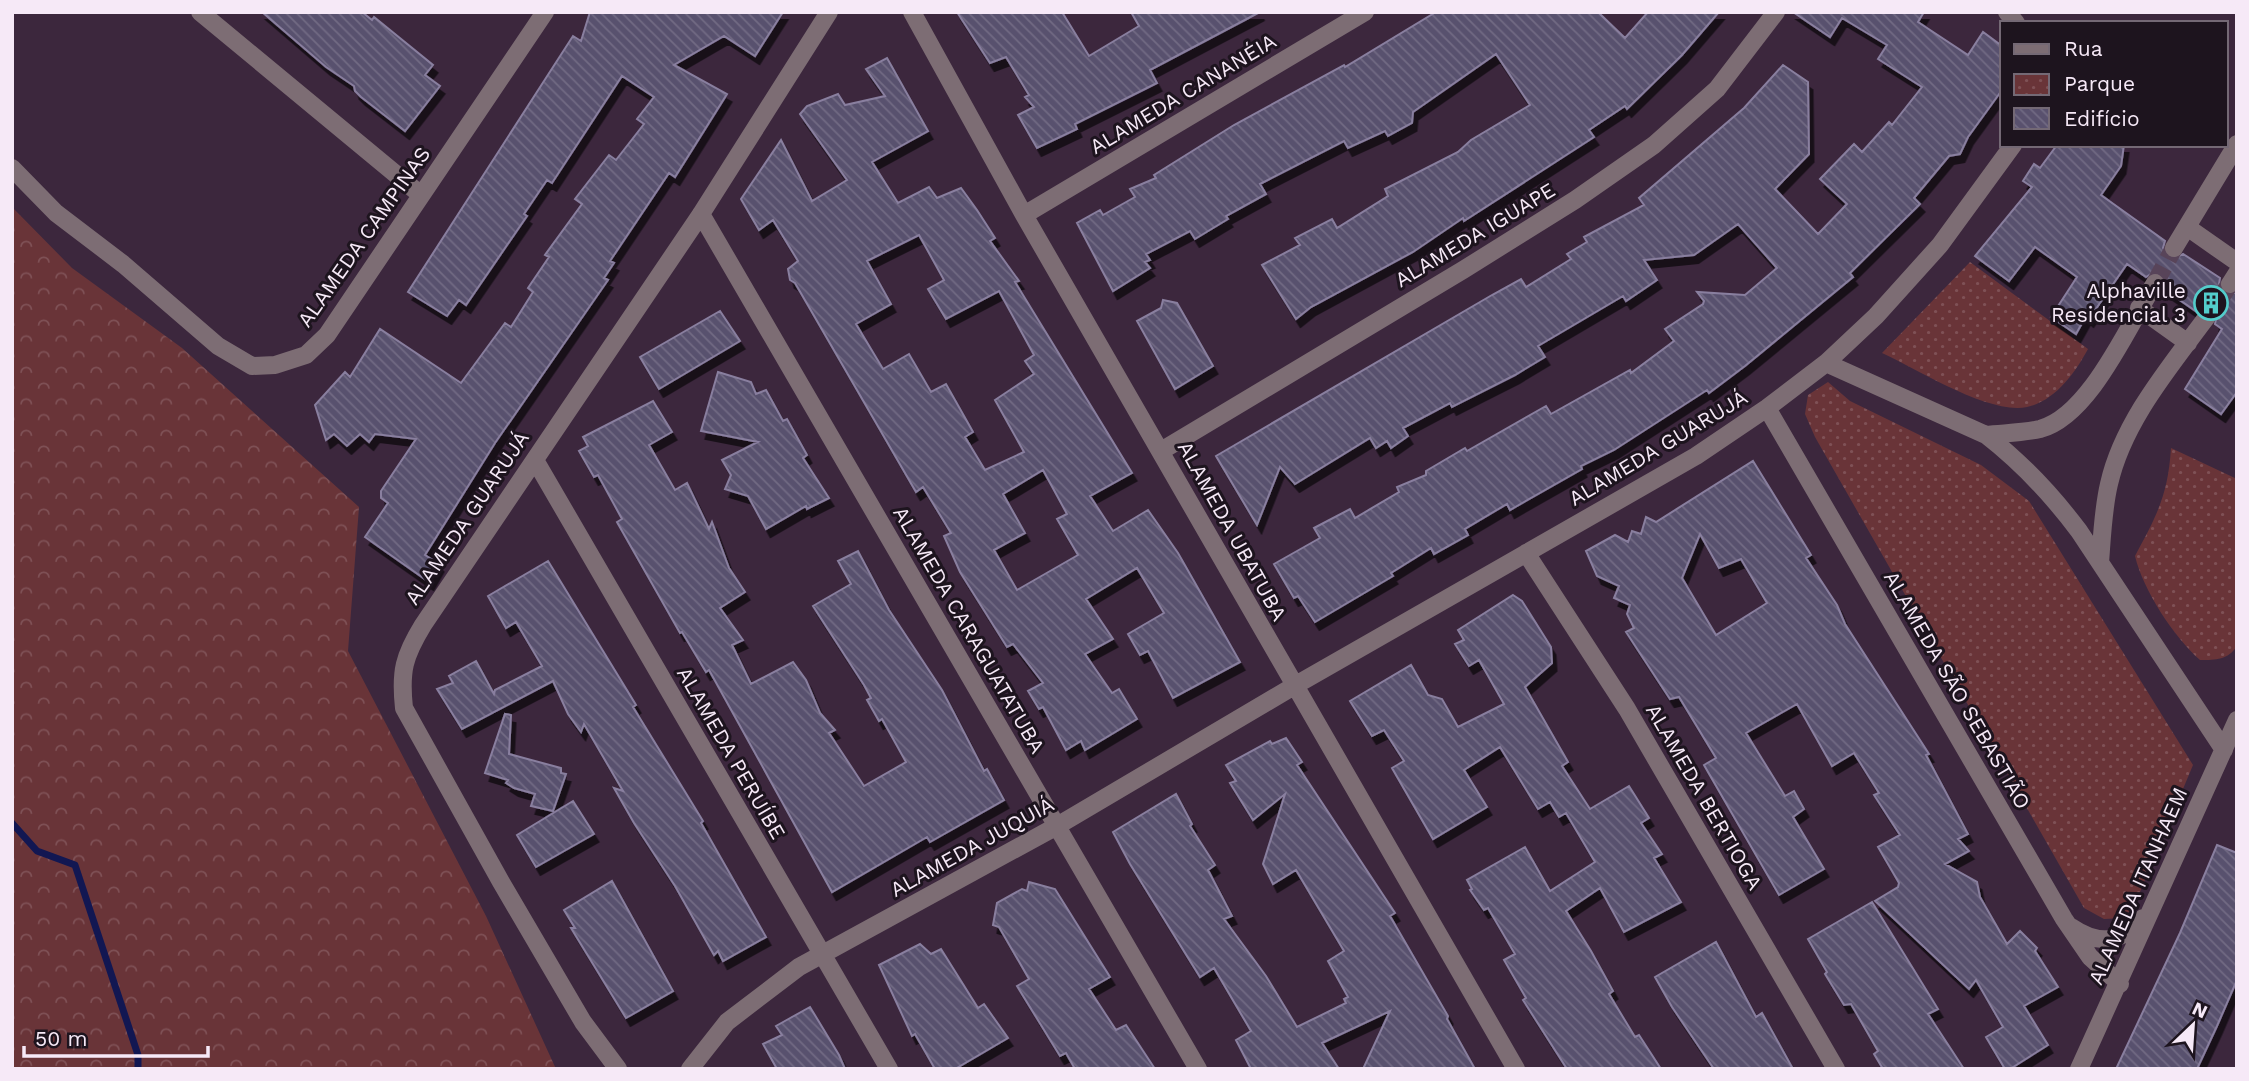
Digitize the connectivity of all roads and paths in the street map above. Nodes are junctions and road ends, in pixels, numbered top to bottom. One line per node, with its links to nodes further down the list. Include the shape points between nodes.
1 (200, 12): 10 (street)
2 (545, 12): 10 (street, ALAMEDA CAMPINAS)
3 (829, 12): 11 (street, ALAMEDA GUARUJÁ)
4 (912, 12): 12 (street, ALAMEDA UBATUBA)
5 (1365, 12): 12 (street, ALAMEDA CANANÉIA)
6 (1776, 12): 23 (street, ALAMEDA IGUAPE, via 1717,89 1654,145 1497,249)
7 (2237, 144): 13 (street)
8 (2012, 147): 20 (street, ALAMEDA GUARUJÁ, via 1940,245)
9 (12, 168): 10 (street, ALAMEDA CAMPINAS, via 56,213 218,346 252,366 275,365 306,355 327,335)
10 (421, 195)
11 (701, 214): 24 (street, ALAMEDA GUARUJÁ); 30 (street, ALAMEDA CARAGUATATUBA)
12 (1024, 215): 23 (street, ALAMEDA UBATUBA)
13 (2187, 227): 14 (street); 15 (street)
14 (2174, 248)
15 (2237, 262)
16 (2155, 283): 17 (street)
17 (2139, 308): 19 (street); 22 (street, via 2078,403 2042,429)
18 (2206, 318): 19 (street)
19 (2188, 343): 26 (street, via 2131,426 2120,450 2109,483)
20 (1826, 363): 21 (street, ALAMEDA GUARUJÁ); 22 (street)
21 (1767, 408): 25 (street, ALAMEDA GUARUJÁ, via 1696,456); 32 (street, ALAMEDA SÃO SEBASTIÃO)
22 (1986, 435): 26 (street, via 2057,502)
23 (1161, 451): 27 (street, ALAMEDA UBATUBA)
24 (535, 460): 33 (street, ALAMEDA PERUÍBE); 35 (street, ALAMEDA GUARUJÁ, via 409,648 401,675 404,708 500,882 583,1022)
25 (1526, 553): 27 (street, ALAMEDA GUARUJÁ); 40 (street, ALAMEDA BERTIOGA, via 1627,709)
26 (2100, 564): 29 (street)
27 (1293, 686): 30 (street, ALAMEDA JUQUIÁ); 39 (street, ALAMEDA UBATUBA)
28 (2237, 720): 29 (street, ALAMEDA ITANHAEM)
29 (2224, 750): 31 (street, ALAMEDA ITANHAEM)
30 (1057, 826): 33 (street, ALAMEDA JUQUIÁ); 38 (street, ALAMEDA CARAGUATATUBA)
31 (2153, 907): 32 (street, via 2125,936 2111,941 2081,934); 34 (street, ALAMEDA ITANHAEM)
32 (2068, 925): 34 (street, ALAMEDA SÃO SEBASTIÃO, via 2090,957)
33 (823, 954): 36 (street, ALAMEDA JUQUIÁ, via 766,990 727,1022); 37 (street, ALAMEDA PERUÍBE)
34 (2120, 984): 41 (street, ALAMEDA ITANHAEM)
35 (618, 1069)
36 (690, 1069)
37 (889, 1069)
38 (1198, 1069)
39 (1516, 1069)
40 (1836, 1069)
41 (2079, 1069)

